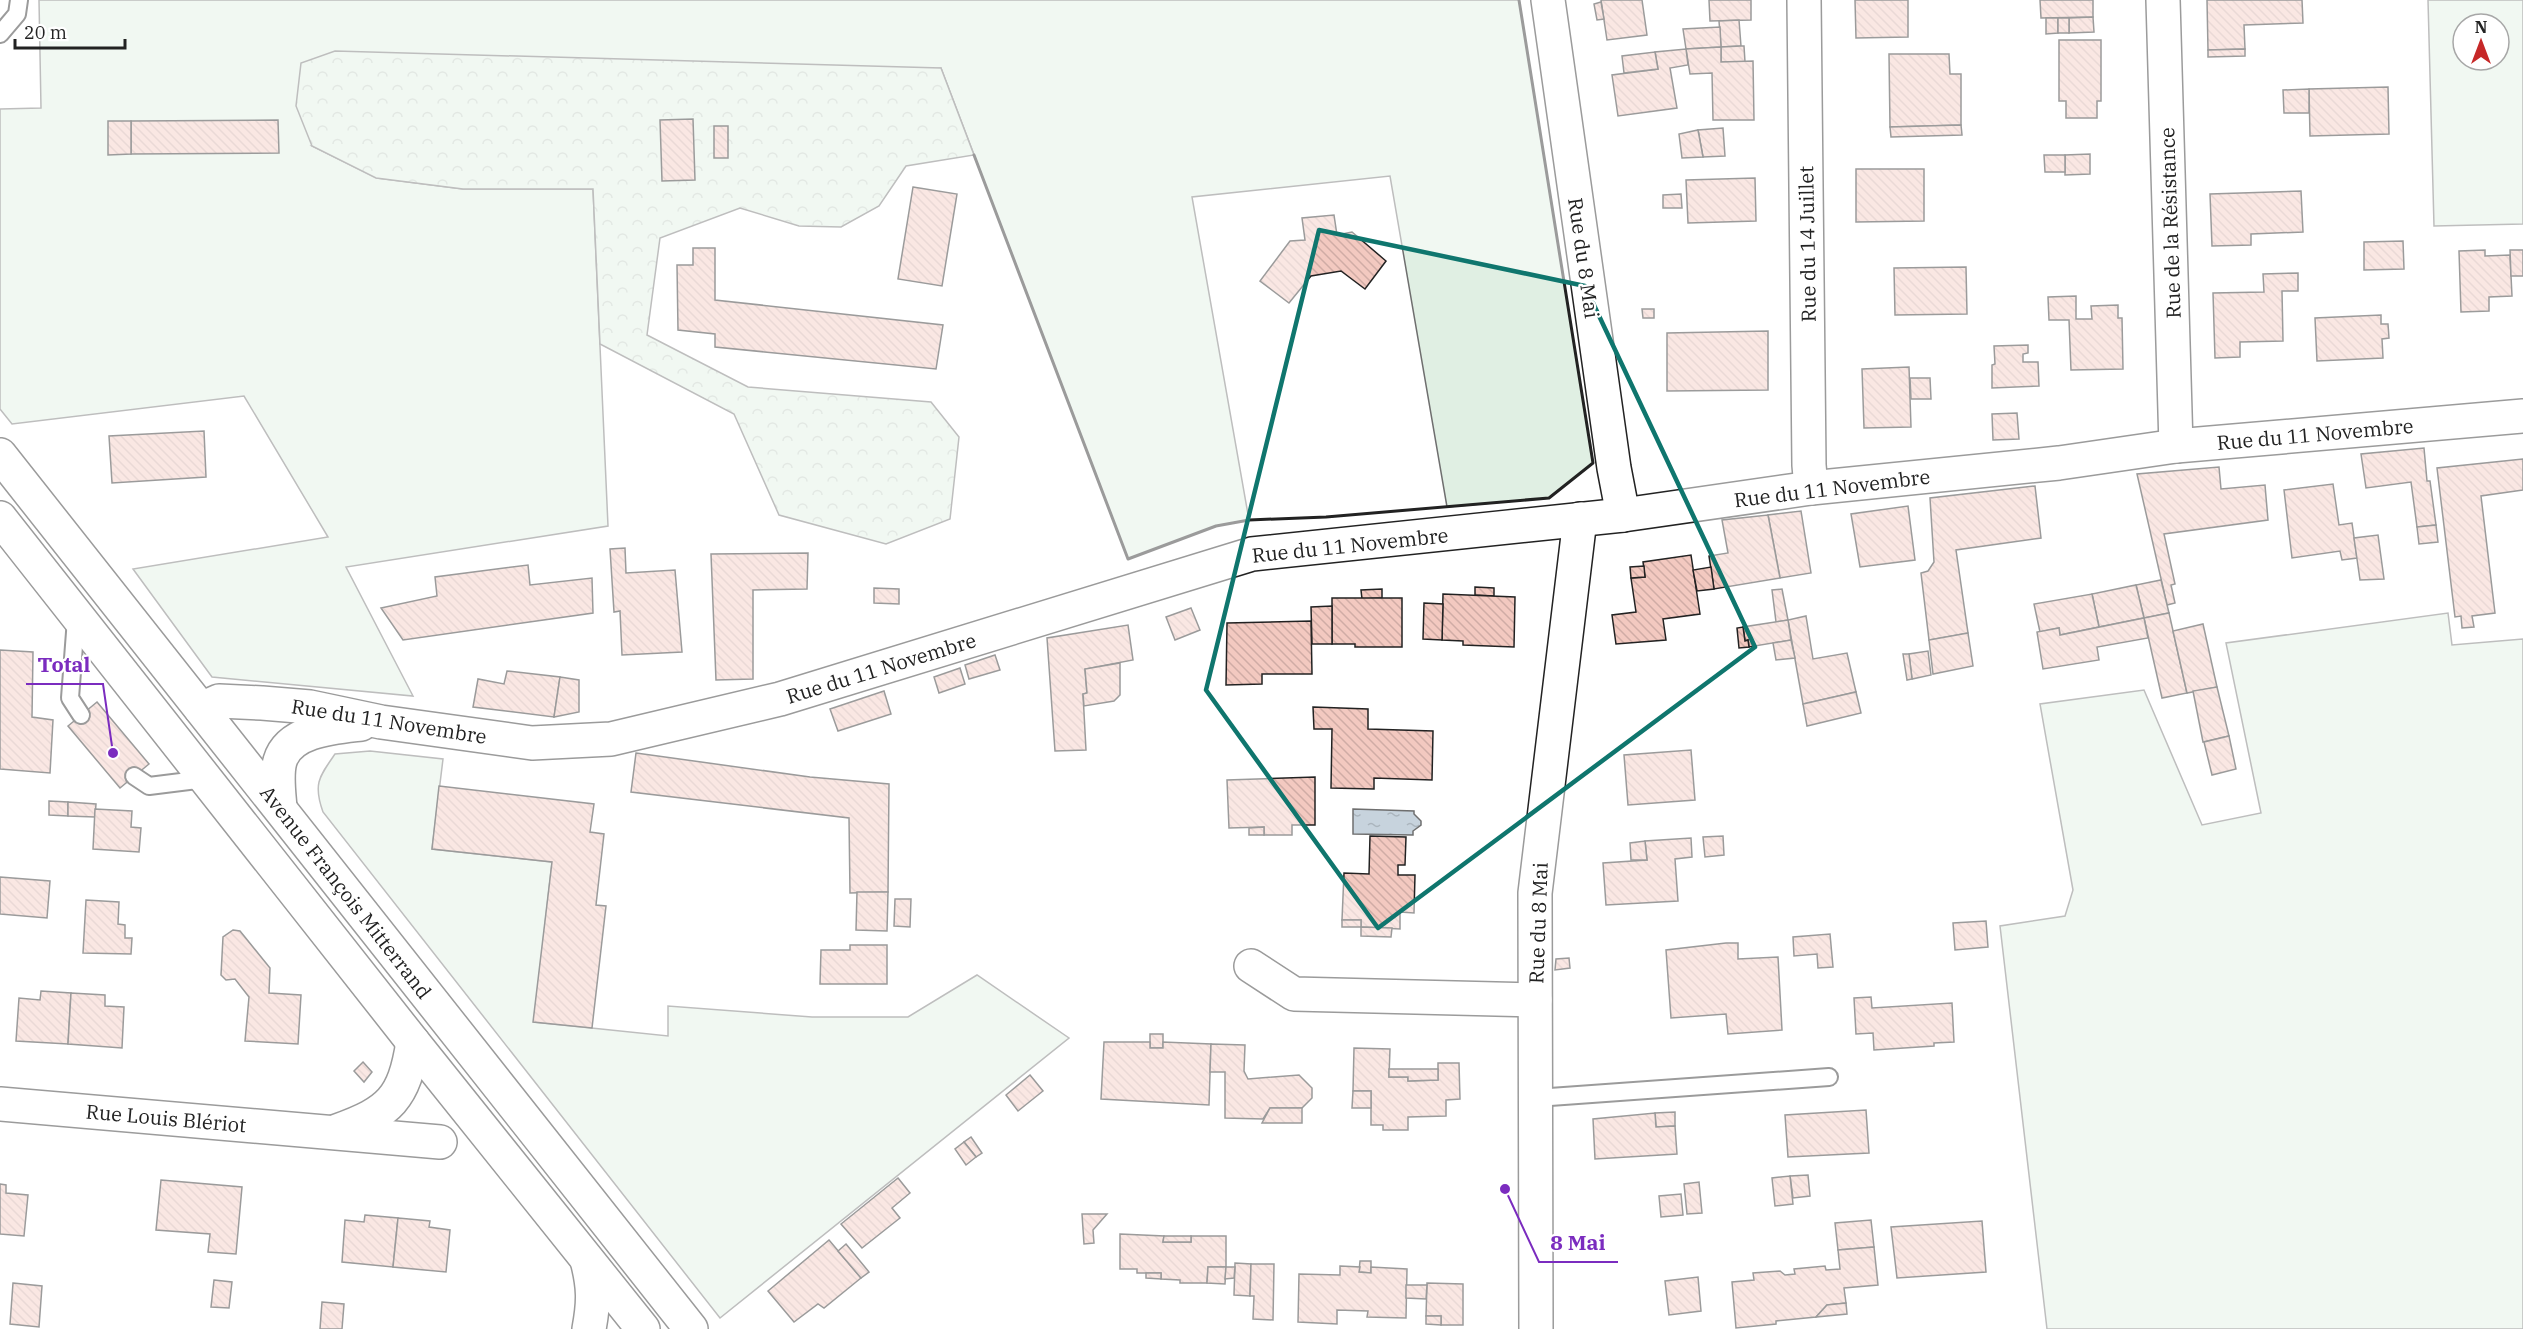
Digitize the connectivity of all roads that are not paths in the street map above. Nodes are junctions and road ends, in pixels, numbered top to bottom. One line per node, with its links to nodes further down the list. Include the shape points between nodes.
1 (19, 0): 5 (lane, via 17,14)
2 (1548, 0): 10 (street, Rue du 8 Mai)
3 (1804, 0): 9 (street, Rue du 14 Juillet)
4 (2163, 0): 7 (street, Rue de la Résistance)
5 (0, 33)
6 (2523, 416): 7 (street, Rue du 11 Novembre)
7 (2176, 446): 9 (street, Rue du 11 Novembre, via 2060,463)
8 (0, 455): 14 (street, Avenue François Mitterrand)
9 (1811, 489): 10 (street, Rue du 11 Novembre)
10 (1623, 515): 12 (street, Rue du 11 Novembre)
11 (0, 518): 13 (street, Avenue François Mitterrand)
12 (1580, 519): 16 (street, Rue du 11 Novembre, via 1252,554 780,699 611,739 532,743); 21 (street, Rue du 8 Mai, via 1535,893)
13 (76, 615): 15 (lane, via 70,698); 18 (street, Avenue François Mitterrand)
14 (201, 709): 16 (street, Rue du 11 Novembre, via 219,701 261,703 310,707); 19 (street, Avenue François Mitterrand)
15 (81, 715)
16 (381, 722): 19 (street, via 313,732 286,748 280,761)
17 (134, 776): 18 (lane, via 149,786)
18 (205, 779): 22 (street, Avenue François Mitterrand)
19 (280, 808): 31 (street, Avenue François Mitterrand)
20 (1251, 966): 21 (street, via 1294,994)
21 (1535, 1000): 24 (street, Rue du 8 Mai)
22 (413, 1042): 26 (street, Rue Louis Blériot, via 408,1071 397,1097 370,1119); 28 (street, Avenue François Mitterrand)
23 (1829, 1077): 24 (lane)
24 (1536, 1098): 32 (street, Rue du 8 Mai)
25 (0, 1104): 26 (street, Rue Louis Blériot)
26 (332, 1132): 27 (street, Rue Louis Blériot)
27 (440, 1142)
28 (587, 1260): 29 (street, Avenue François Mitterrand); 30 (street, via 594,1302)
29 (635, 1326)
30 (589, 1329)
31 (691, 1329)
32 (1536, 1329)

